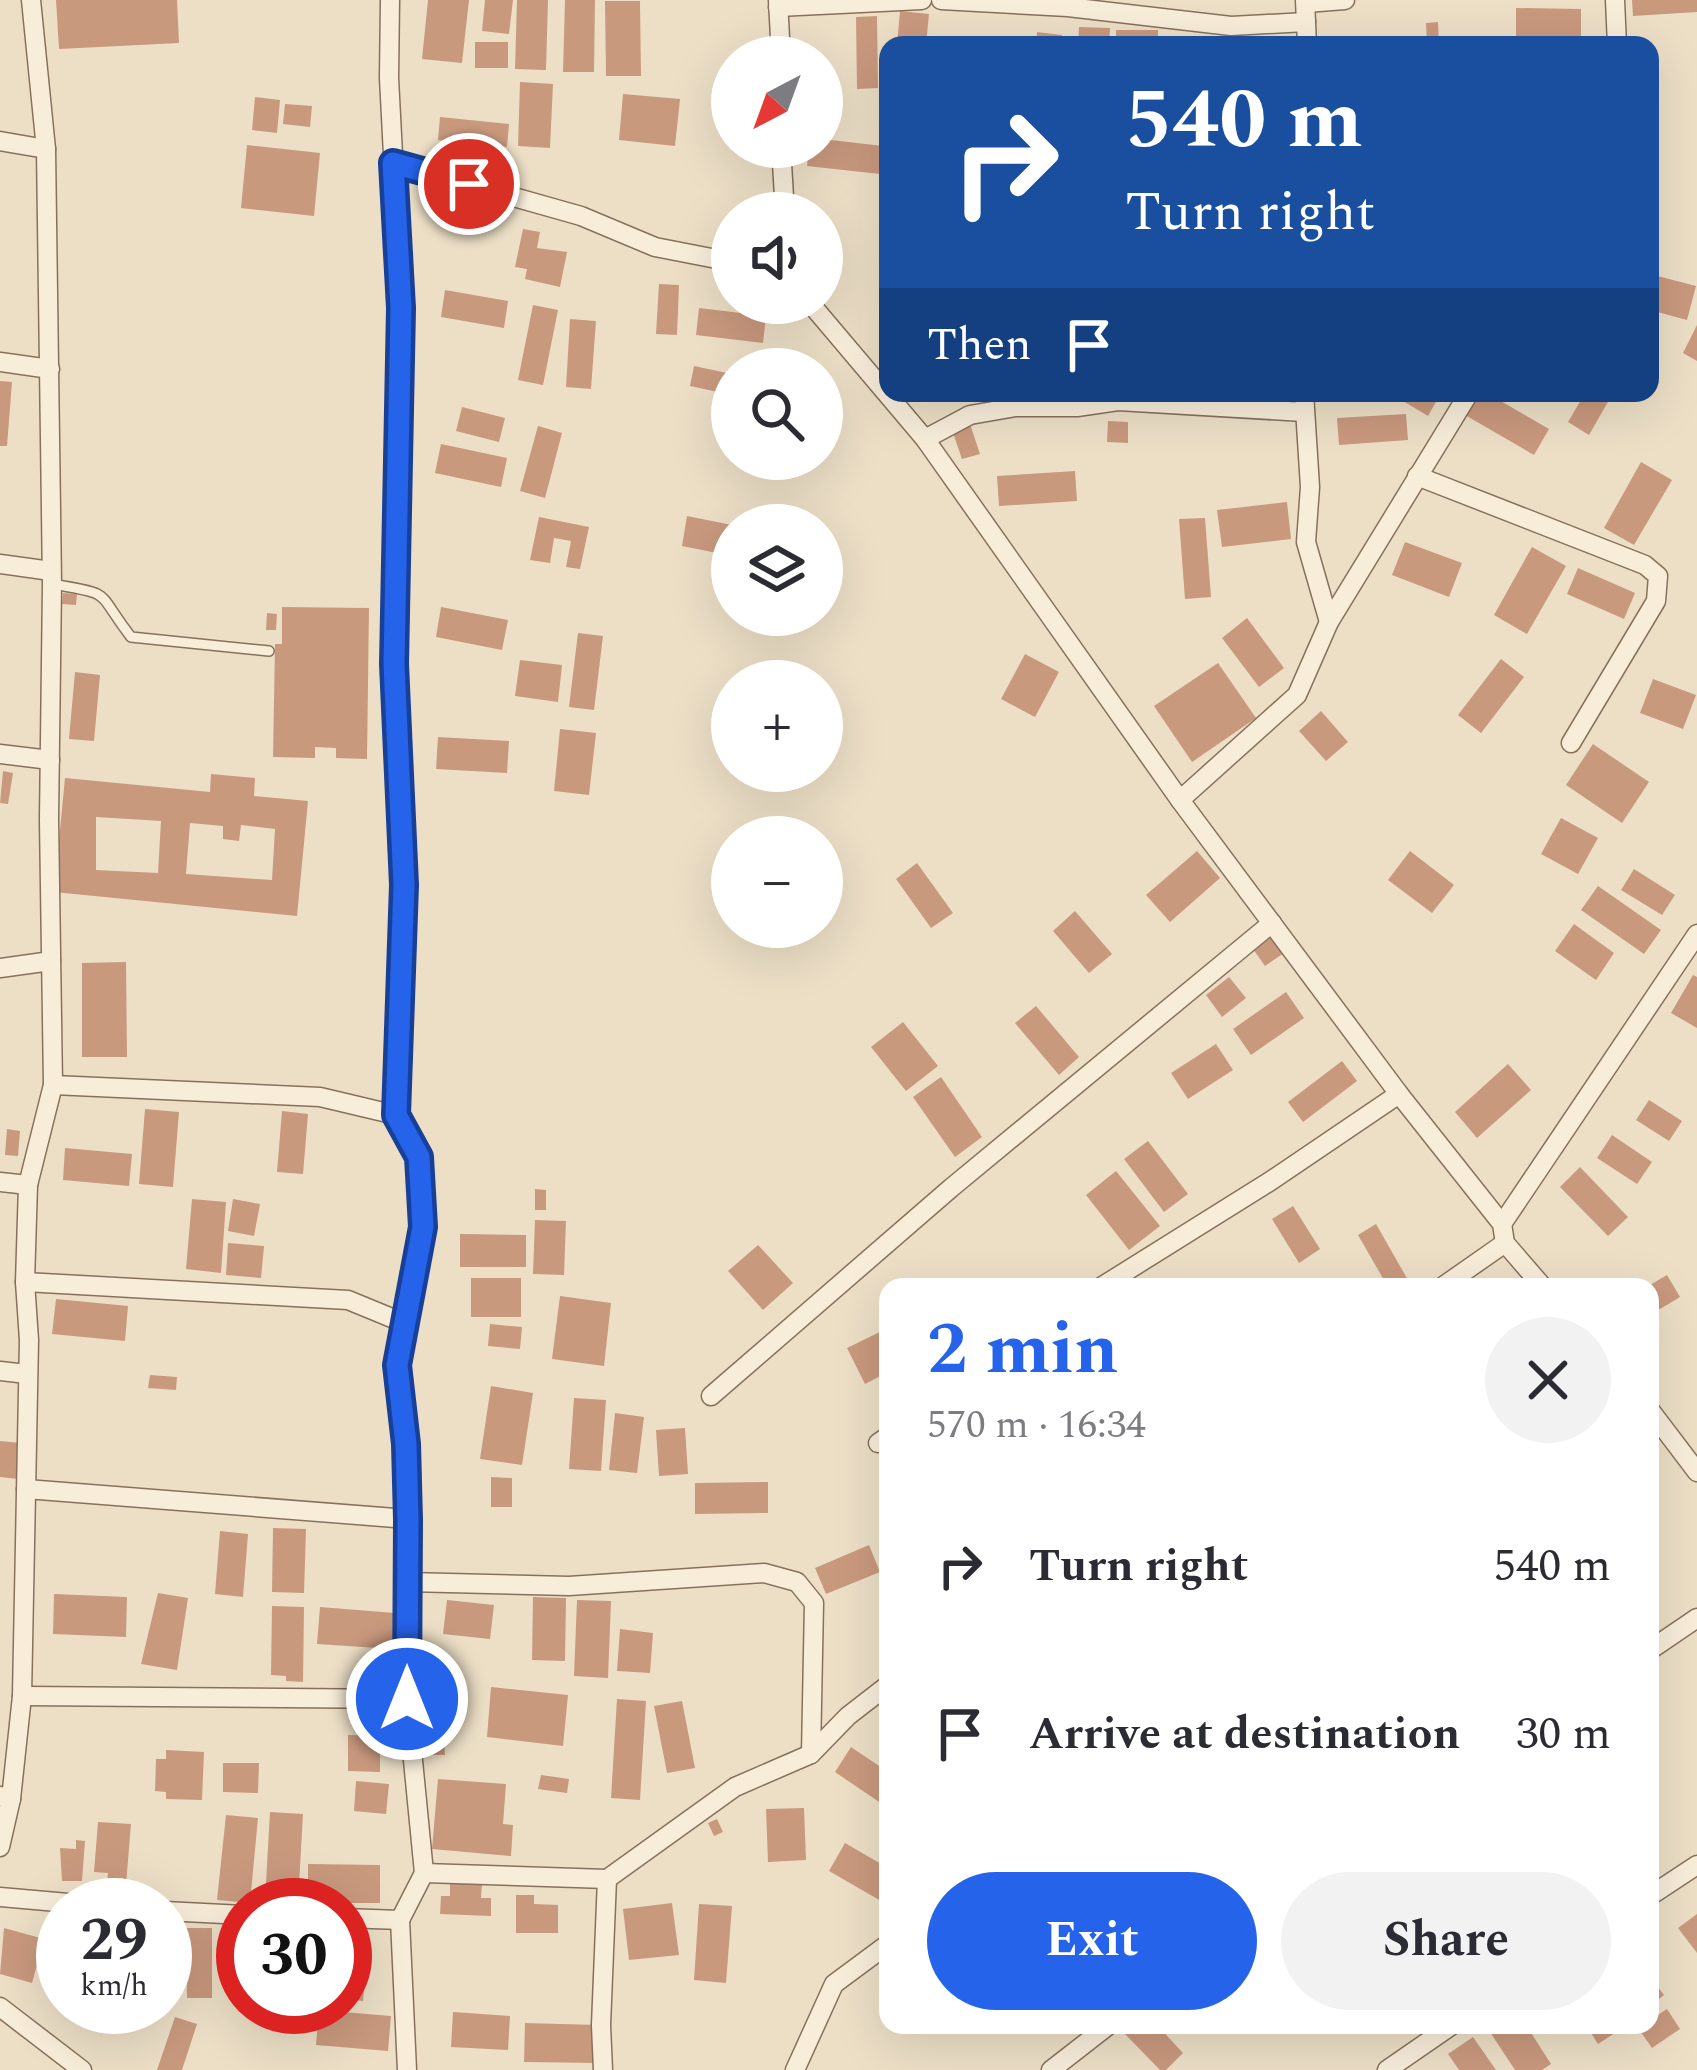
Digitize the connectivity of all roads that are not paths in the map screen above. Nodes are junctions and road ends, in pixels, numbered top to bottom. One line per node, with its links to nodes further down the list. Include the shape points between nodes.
1 (31, 0): 12 (street)
2 (390, 0): 13 (street)
3 (922, 0): 7 (street)
4 (941, 0): 8 (street, via 1232,26)
5 (1346, 0): 8 (street)
6 (1615, 0): 10 (street)
7 (778, 4): 9 (street)
8 (1306, 8)
9 (780, 36)
10 (1617, 36)
11 (0, 142): 12 (street)
12 (46, 149): 17 (street)
13 (393, 163): 14 (street); 39 (street, via 401,308 394,664 404,885)
14 (711, 258)
15 (828, 324): 18 (street)
16 (0, 362): 17 (street)
17 (50, 369): 26 (street)
18 (879, 385)
19 (894, 402): 23 (street)
20 (1110, 402): 23 (street, via 970,415)
21 (1304, 402): 27 (street, via 1306,542)
22 (1462, 402): 24 (street)
23 (925, 439): 32 (street)
24 (1417, 476): 27 (street); 29 (street, via 1658,576 1657,602)
25 (0, 564): 26 (street)
26 (52, 577): 28 (lane, via 96,589 131,637); 31 (street)
27 (1329, 622): 32 (street, via 1297,695)
28 (269, 651)
29 (1571, 743)
30 (0, 754): 31 (street)
31 (50, 760): 35 (street)
32 (1180, 800): 33 (street)
33 (1272, 923): 38 (street); 50 (street)
34 (1697, 934): 42 (street)
35 (51, 961): 36 (street); 37 (street)
36 (0, 968)
37 (52, 1085): 39 (street, via 320,1097); 41 (street)
38 (1399, 1094): 42 (street); 43 (street)
39 (396, 1115): 47 (street, via 419,1157 423,1227)
40 (0, 1182): 41 (street)
41 (28, 1185): 46 (street)
42 (1503, 1233): 44 (street); 45 (street)
43 (1115, 1278)
44 (1452, 1278)
45 (1536, 1278)
46 (25, 1282): 47 (street, via 349,1300); 49 (street)
47 (404, 1323): 54 (street, via 397,1365)
48 (0, 1371): 49 (street)
49 (28, 1374): 53 (street)
50 (711, 1396)
51 (1659, 1424): 52 (street)
52 (1697, 1472)
53 (26, 1489): 54 (street); 57 (street)
54 (408, 1520): 55 (street)
55 (407, 1582): 62 (street); 63 (street, via 568,1586 764,1573 797,1582 814,1603)
56 (0, 1584): 57 (street)
57 (22, 1586): 61 (street)
58 (1697, 1618): 59 (street)
59 (1659, 1645)
60 (879, 1692): 63 (street)
61 (22, 1696): 62 (street); 64 (street)
62 (407, 1699): 67 (street)
63 (811, 1754): 68 (street, via 736,1787)
64 (5, 1797): 65 (street)
65 (0, 1846)
66 (1697, 1865): 69 (street)
67 (424, 1873): 68 (street); 73 (street)
68 (607, 1879): 80 (street)
69 (1659, 1890)
70 (0, 1897): 71 (street)
71 (36, 1900)
72 (372, 1919): 73 (street)
73 (400, 1920): 79 (street)
74 (879, 1951): 81 (street, via 834,1984)
75 (0, 2007): 78 (street)
76 (1097, 2034): 82 (street)
77 (1439, 2034): 83 (street)
78 (82, 2070)
79 (407, 2070)
80 (603, 2070)
81 (795, 2070)
82 (1051, 2070)
83 (1387, 2070)

